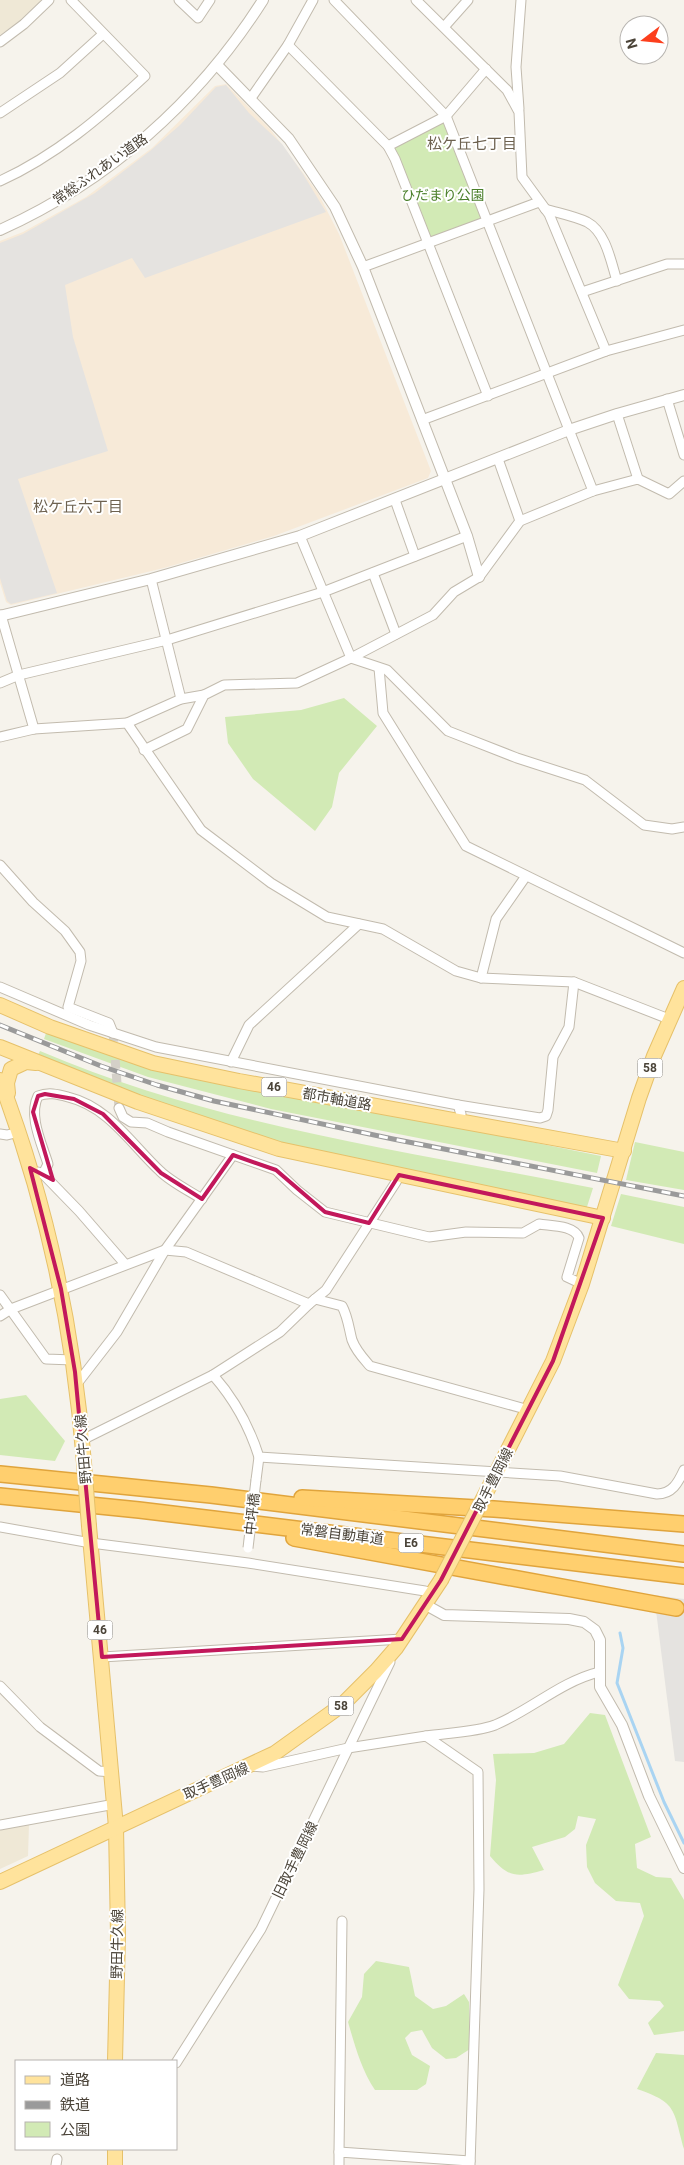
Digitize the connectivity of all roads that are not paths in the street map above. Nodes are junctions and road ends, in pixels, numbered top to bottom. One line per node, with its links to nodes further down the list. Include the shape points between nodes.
1 (49, 0): 13 (street)
2 (71, 0): 12 (street)
3 (179, 0): 4 (street, via 198,18)
4 (210, 0)
5 (263, 0): 15 (street, 常総ふれあい道路)
6 (313, 0): 14 (street)
7 (334, 0): 20 (street)
8 (416, 0): 11 (street)
9 (468, 0): 11 (street)
10 (521, 0): 18 (street, via 516,67)
11 (444, 28): 16 (street)
12 (103, 34): 19 (street, via 60,73); 22 (street, via 145,76 102,116 57,148)
13 (0, 42)
14 (288, 45): 17 (street); 21 (street)
15 (217, 65): 17 (street); 25 (street, 常総ふれあい道路, via 172,113 119,159 46,208)
16 (486, 69): 18 (street, via 507,90); 20 (street)
17 (251, 98): 28 (street, via 289,139 311,169 335,207)
18 (519, 112): 23 (street, via 522,177)
19 (0, 113)
20 (446, 116): 21 (street); 24 (street)
21 (388, 146): 26 (street)
22 (0, 181)
23 (542, 205): 24 (street); 29 (street, via 588,223 598,231); 30 (street)
24 (488, 221): 26 (street); 33 (street)
25 (0, 230)
26 (428, 244): 28 (street); 35 (street)
27 (684, 264): 29 (street, via 667,264)
28 (363, 267): 38 (street)
29 (617, 280): 30 (street)
30 (582, 292): 32 (street)
31 (684, 330): 32 (street)
32 (606, 351): 33 (street)
33 (548, 373): 35 (street); 39 (street)
34 (684, 395): 36 (street)
35 (488, 396): 38 (street)
36 (667, 400): 37 (street); 40 (street)
37 (617, 414): 39 (street); 43 (street)
38 (422, 420): 42 (street)
39 (570, 430): 41 (street); 46 (street)
40 (684, 455)
41 (498, 459): 42 (street); 48 (street)
42 (445, 480): 47 (street); 50 (street)
43 (638, 480): 45 (street, via 669,494); 46 (street)
44 (684, 482): 45 (street)
45 (680, 490)
46 (593, 491): 48 (street)
47 (395, 500): 49 (street); 51 (street)
48 (520, 521): 53 (street)
49 (300, 536): 54 (street); 55 (street)
50 (467, 536): 51 (street); 53 (street)
51 (415, 556): 52 (street)
52 (373, 573): 55 (street); 57 (street)
53 (479, 577): 57 (street, via 454,592 433,615)
54 (151, 579): 56 (street); 58 (street)
55 (323, 592): 58 (street); 59 (street)
56 (0, 614): 61 (street)
57 (396, 634): 59 (street)
58 (167, 640): 61 (street); 64 (street)
59 (351, 658): 60 (street); 63 (street, via 297,683 224,685)
60 (379, 668): 69 (street, via 387,670 448,731 585,780 644,825 672,829); 71 (street, via 383,713 466,846)
61 (19, 675): 62 (street); 66 (street)
62 (0, 683)
63 (204, 695): 64 (street); 68 (street, via 186,729)
64 (181, 699): 65 (street)
65 (128, 723): 66 (street); 68 (street)
66 (34, 728): 67 (street)
67 (0, 737)
68 (144, 750): 72 (street, via 201,830 271,883 327,918)
69 (684, 827)
70 (0, 865): 80 (street, via 65,931 80,952 81,961 68,1007 109,1023)
71 (526, 876): 73 (street); 74 (street, via 496,918)
72 (359, 924): 74 (street, via 383,929 456,971); 82 (street, via 249,1025)
73 (684, 954)
74 (481, 978): 75 (street)
75 (574, 982): 79 (street); 85 (street, via 569,1027 553,1057 546,1116 540,1118)
76 (0, 987): 80 (street)
77 (684, 988): 79 (main road, 取手豊岡線 / 58)
78 (0, 1005): 88 (main road, 都市軸道路 / 46, via 59,1031 154,1063)
79 (669, 1019): 91 (main road, 取手豊岡線 / 58, via 639,1098)
80 (113, 1033): 82 (street, via 156,1047)
81 (0, 1047): 83 (main road)
82 (232, 1062): 85 (street)
83 (37, 1063): 86 (main road, via 26,1062 11,1069 7,1083); 95 (main road, via 228,1134 279,1149)
84 (0, 1080): 86 (main road, 野田牛久線 / 46)
85 (458, 1105): 88 (street)
86 (10, 1106): 89 (main road, 野田牛久線 / 46)
87 (119, 1108): 92 (street, via 123,1117 131,1122 147,1123)
88 (460, 1122): 91 (main road, 都市軸道路 / 46)
89 (19, 1132): 90 (street); 93 (main road, 野田牛久線 / 46)
90 (0, 1134)
91 (624, 1151): 97 (main road, 取手豊岡線 / 58)
92 (233, 1155): 96 (street); 98 (street, via 276,1170 325,1212)
93 (30, 1168): 94 (street); 102 (main road, 野田牛久線 / 46)
94 (43, 1174): 96 (street, via 48,1164 33,1112 38,1096 56,1094 103,1114 161,1173); 100 (street)
95 (399, 1175): 97 (main road); 98 (street)
96 (202, 1199): 99 (street)
97 (603, 1218): 101 (main road, 取手豊岡線 / 58)
98 (369, 1223): 101 (street, via 429,1238 466,1232 523,1233 539,1224 570,1229 579,1238 567,1277); 104 (street, via 326,1290)
99 (165, 1250): 100 (street); 104 (street, via 186,1252); 109 (street, via 117,1332)
100 (125, 1264): 102 (street)
101 (582, 1284): 110 (main road, 取手豊岡線 / 58, via 553,1361)
102 (61, 1289): 105 (street); 107 (main road, 野田牛久線 / 46)
103 (0, 1295): 105 (street)
104 (312, 1302): 108 (street, via 280,1332); 110 (street, via 342,1306 359,1354 370,1366)
105 (11, 1309): 106 (street); 107 (street, via 46,1359)
106 (0, 1316)
107 (73, 1360): 109 (main road, 野田牛久線 / 46)
108 (213, 1375): 111 (street); 112 (street, via 245,1419)
109 (76, 1385): 111 (main road, 野田牛久線 / 46)
110 (529, 1410): 114 (main road, 取手豊岡線 / 58)
111 (82, 1440): 121 (main road, 野田牛久線 / 46, bridge)
112 (259, 1456): 114 (street); 123 (street, 中坪橋, bridge)
113 (684, 1470): 114 (street, via 672,1490 665,1494 560,1476)
114 (497, 1473): 125 (main road, 取手豊岡線 / 58, bridge)
115 (0, 1474): 116 (highway, 常磐自動車道 / E6)
116 (211, 1495): 119 (highway, via 355,1500); 122 (highway, 常磐自動車道 / E6)
117 (0, 1496): 118 (highway, 常磐自動車道 / E6)
118 (139, 1510): 124 (highway, 常磐自動車道 / E6); 126 (highway)
119 (684, 1524)
120 (0, 1527): 121 (street)
121 (91, 1543): 123 (street); 128 (main road, 野田牛久線 / 46)
122 (684, 1554)
123 (248, 1563): 125 (street, via 425,1591)
124 (684, 1576)
125 (429, 1600): 127 (main road, 取手豊岡線 / 58); 129 (street, via 444,1615 584,1622 595,1630 600,1640)
126 (676, 1608)
127 (399, 1643): 128 (street); 132 (street, 旧取手豊岡線); 133 (main road, 取手豊岡線 / 58, via 342,1705 275,1753)
128 (102, 1657): 134 (main road, 野田牛久線 / 46)
129 (599, 1672): 131 (street, via 564,1685 494,1726); 138 (street, via 600,1687 622,1725 649,1796)
130 (0, 1686): 134 (street, via 40,1727 99,1772)
131 (426, 1736): 132 (street); 145 (street, via 478,1772 479,1889)
132 (348, 1748): 133 (street, via 284,1764); 142 (street, 旧取手豊岡線, via 261,1929)
133 (251, 1766): 137 (main road, 取手豊岡線 / 58)
134 (113, 1772): 135 (main road, 野田牛久線 / 46)
135 (115, 1804): 136 (street); 137 (main road, 野田牛久線 / 46)
136 (0, 1825)
137 (116, 1827): 139 (main road); 141 (main road, 野田牛久線 / 46)
138 (684, 1868)
139 (0, 1882)
140 (342, 1921): 144 (street)
141 (115, 2060)
142 (178, 2060)
143 (114, 2150): 146 (main road)
144 (339, 2152): 145 (street); 147 (street)
145 (470, 2163)
146 (115, 2165)
147 (338, 2165)

